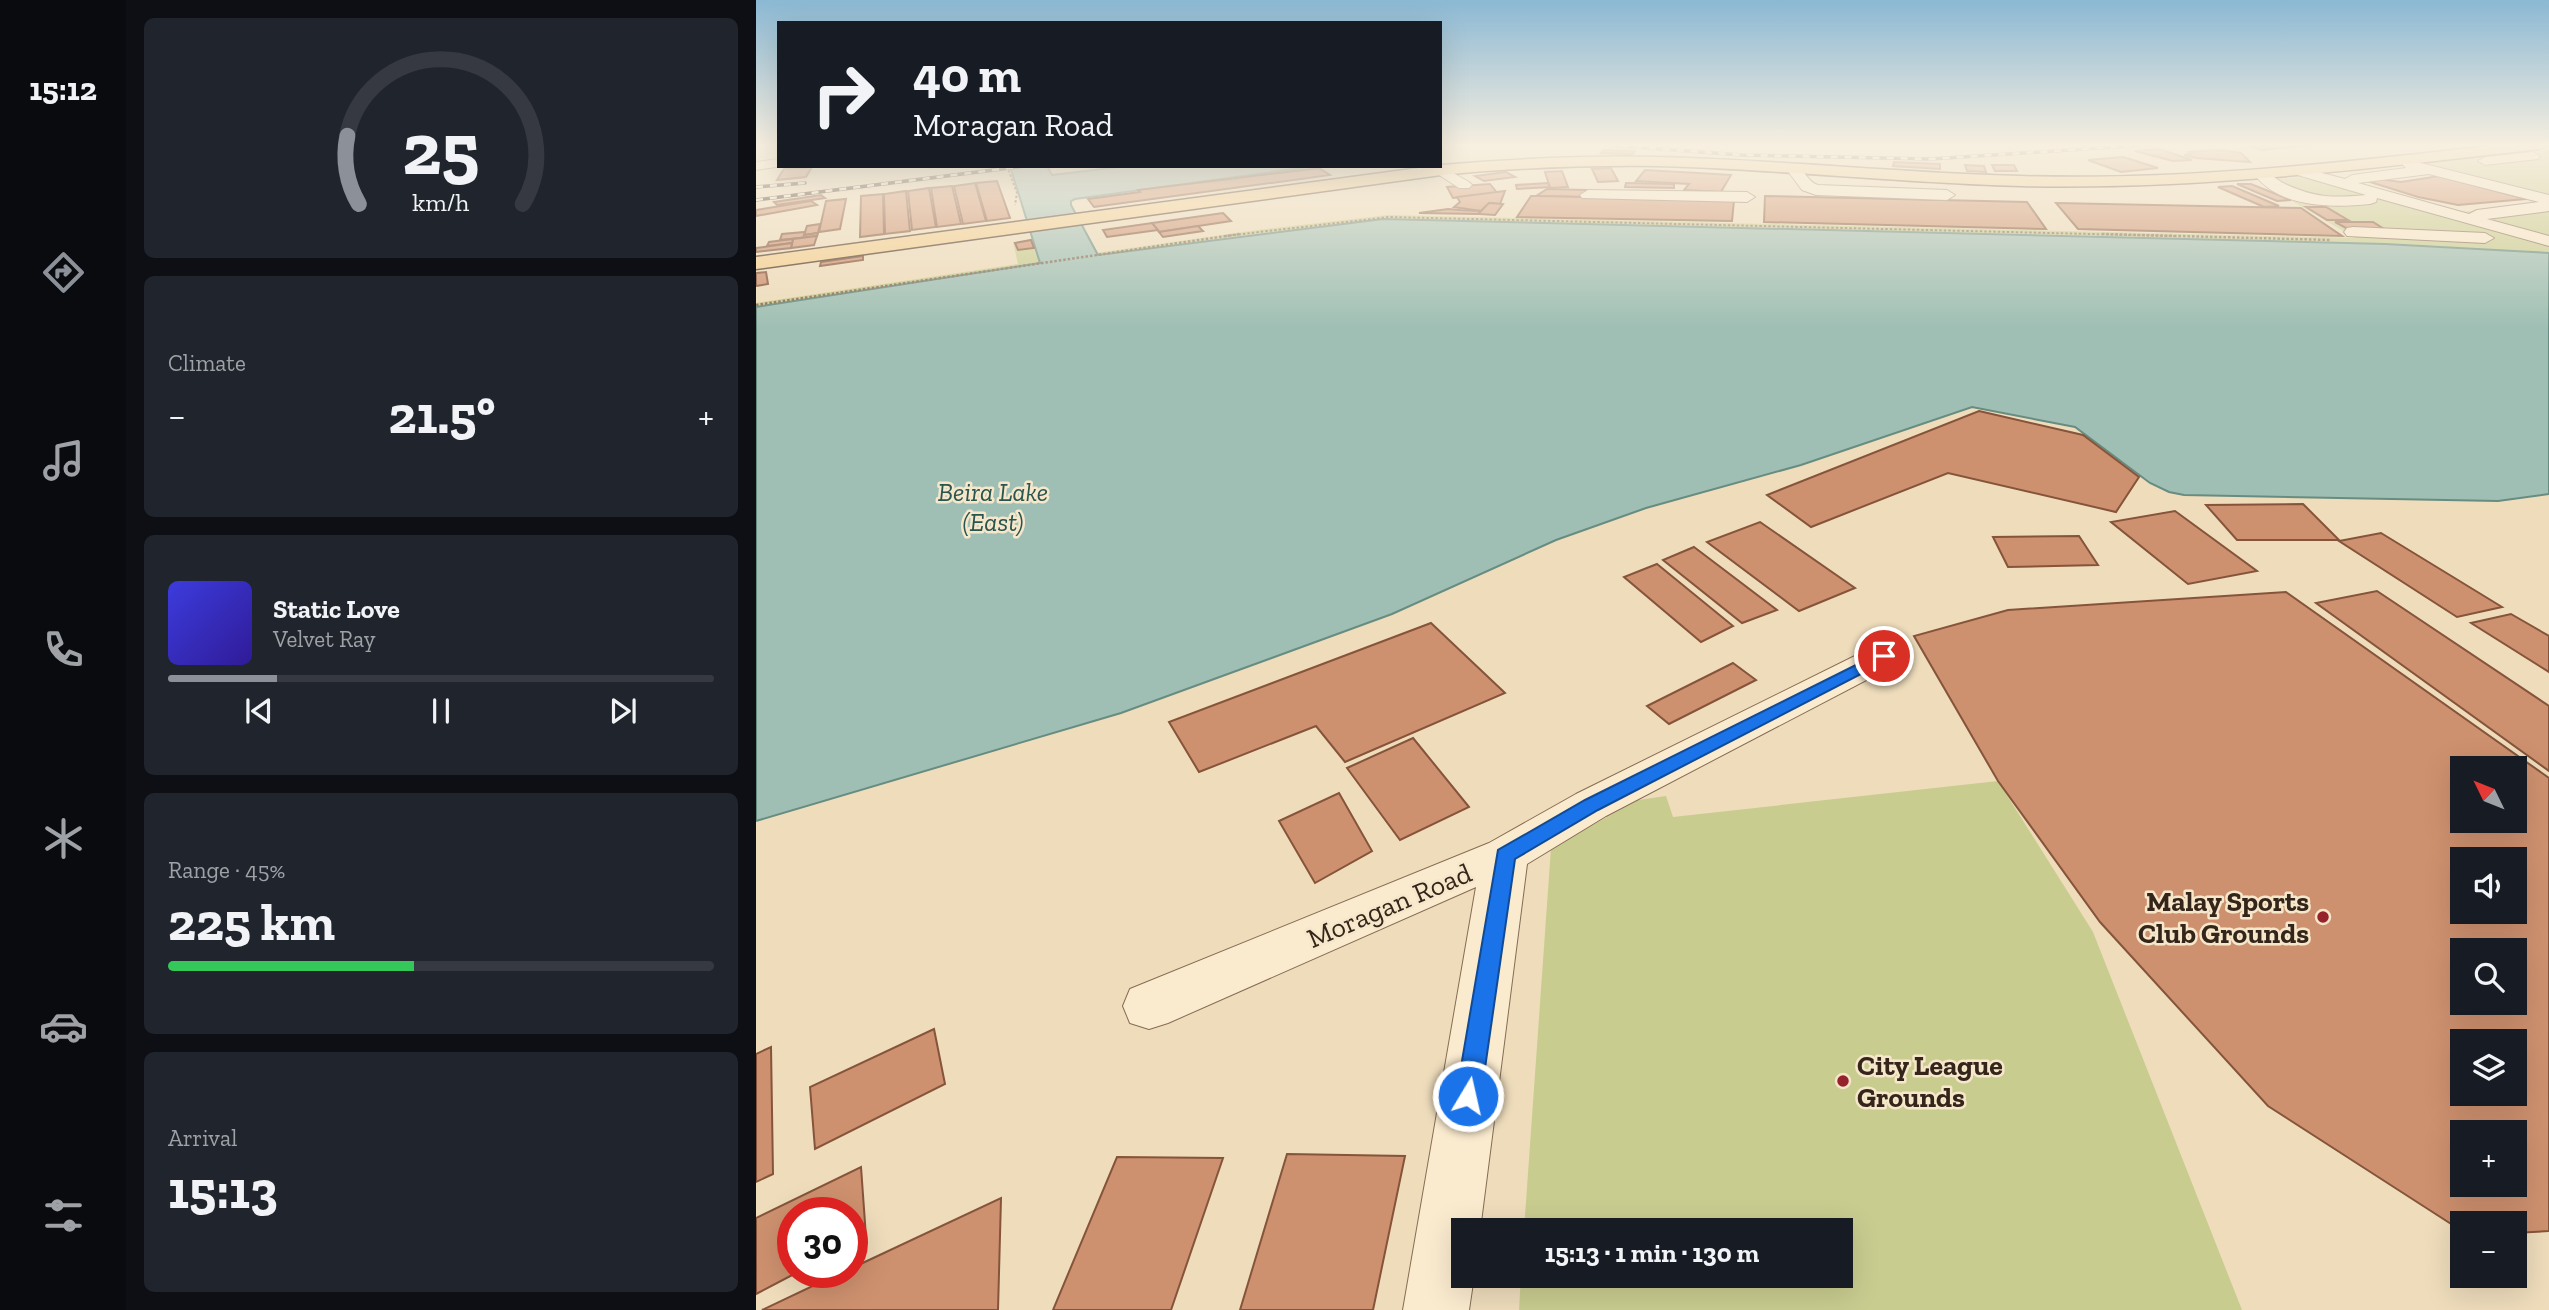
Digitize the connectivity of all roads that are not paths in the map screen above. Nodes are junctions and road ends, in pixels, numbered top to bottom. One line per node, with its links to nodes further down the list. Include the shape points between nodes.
1 (1162, 206): 8 (main road)
2 (2424, 206): 5 (street)
3 (2443, 206): 6 (street)
4 (2529, 206): 7 (street)
5 (2427, 207): 7 (street); 9 (street, via 2366,215)
6 (2446, 207)
7 (2462, 217): 9 (street); 10 (street)
8 (1015, 225): 15 (main road); 16 (main road)
9 (2392, 225): 11 (street)
10 (2504, 229): 12 (street); 14 (street)
11 (2420, 235): 13 (street); 14 (street)
12 (2548, 235): 14 (street)
13 (2347, 236)
14 (2451, 236)
15 (756, 258)
16 (756, 263)
17 (1884, 656): 18 (street, Moragan Road, via 1591,805)
18 (1505, 855): 19 (street, Moragan Road); 20 (street)
19 (1149, 1006)
20 (1436, 1310)

